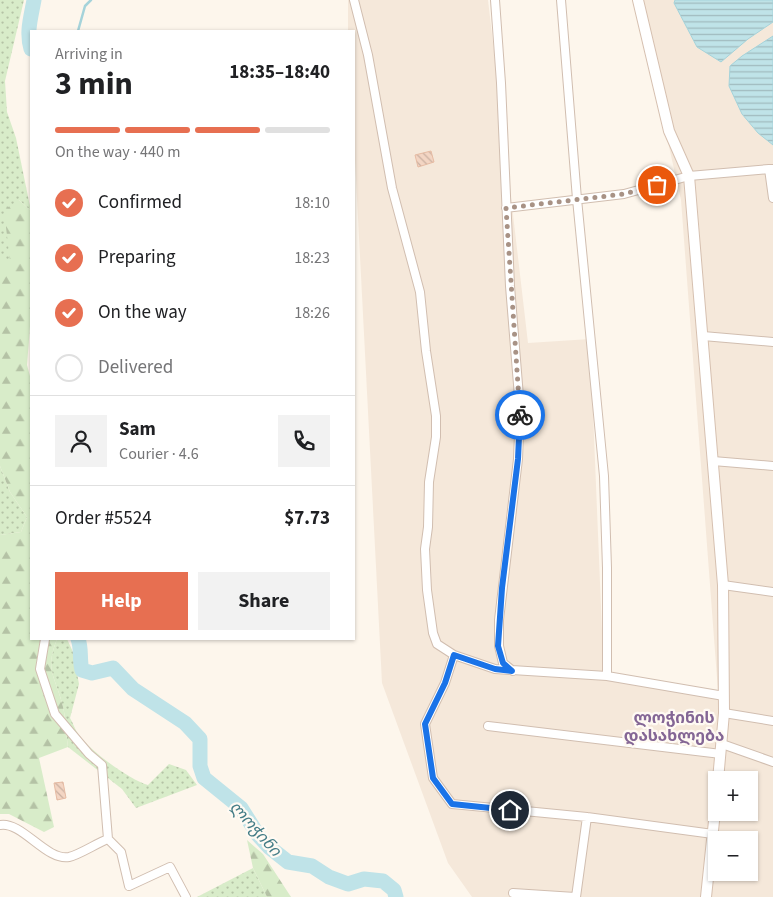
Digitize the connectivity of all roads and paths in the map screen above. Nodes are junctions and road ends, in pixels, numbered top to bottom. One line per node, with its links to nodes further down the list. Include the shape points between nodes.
1 (354, 0): 17 (street, via 368,55 392,188 420,292 436,416 425,549 427,590 437,644)
2 (495, 0): 9 (street)
3 (561, 0): 8 (street)
4 (638, 0): 6 (street, via 669,131)
5 (771, 169): 6 (street); 7 (street)
6 (690, 176): 8 (street, via 624,194); 10 (street)
7 (773, 198)
8 (577, 199): 9 (street); 19 (street, via 604,476)
9 (506, 208): 18 (street, via 520,409 518,459 498,646 503,663)
10 (703, 336): 11 (street); 12 (street)
11 (773, 342)
12 (713, 461): 13 (street); 14 (street)
13 (773, 466)
14 (723, 585): 15 (street); 20 (street)
15 (773, 592)
16 (45, 640): 30 (street, via 40,669 55,714 102,765)
17 (454, 655): 18 (street, via 495,669); 27 (street, via 445,683 425,724 433,778 452,804)
18 (512, 671): 19 (street)
19 (607, 676): 20 (street)
20 (724, 696): 21 (street)
21 (724, 713): 22 (street); 24 (street)
22 (773, 722)
23 (488, 726): 24 (street)
24 (721, 749): 25 (street); 26 (street)
25 (773, 762)
26 (719, 771)
27 (587, 817): 29 (street); 34 (street)
28 (0, 824): 30 (street, via 29,836 60,858 71,857)
29 (708, 833)
30 (108, 839): 33 (street, via 121,852 129,886 170,867)
31 (708, 879): 35 (street)
32 (513, 893): 34 (street)
33 (186, 897)
34 (576, 897)
35 (706, 897)

